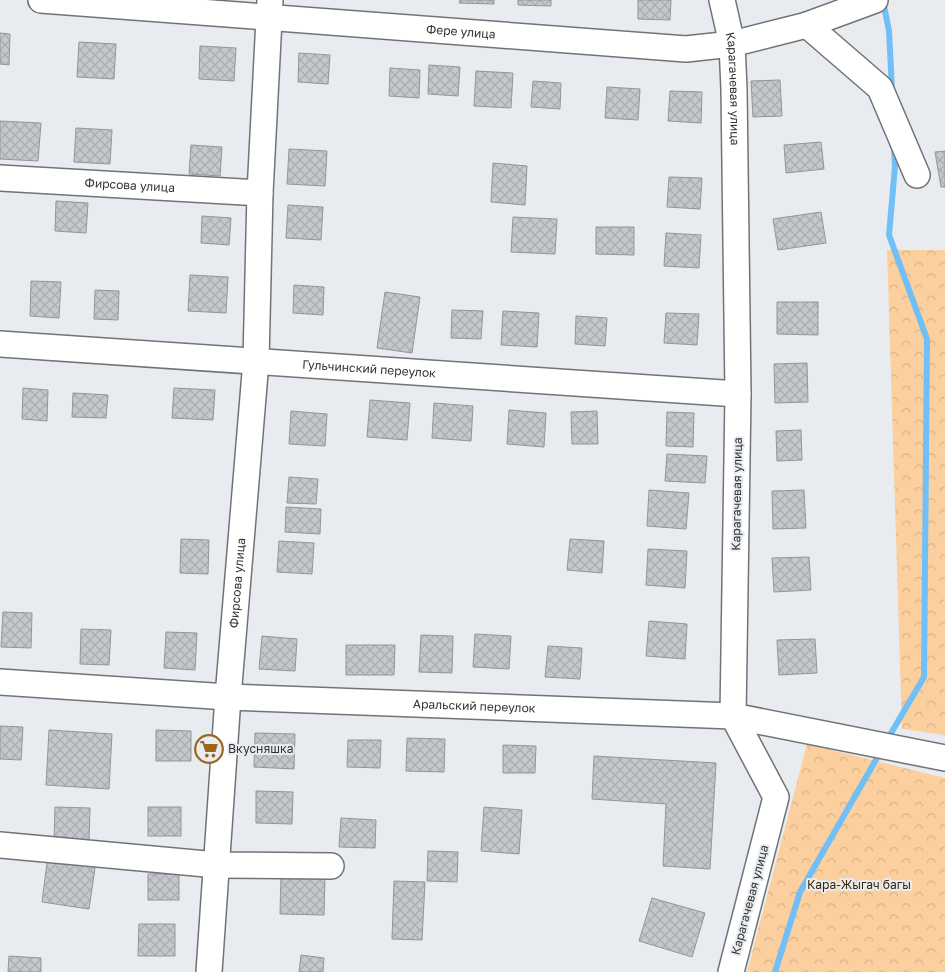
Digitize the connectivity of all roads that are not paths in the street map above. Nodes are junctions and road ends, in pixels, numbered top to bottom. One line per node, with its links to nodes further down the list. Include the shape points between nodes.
1 (41, 0): 4 (street, Фере улица)
2 (722, 0): 6 (street, Карагачевая улица)
3 (875, 0): 5 (street, Фере улица)
4 (270, 9): 6 (street, Фере улица, via 686,49); 9 (street, Фирсова улица)
5 (807, 25): 6 (street, Фере улица); 7 (street, via 880,88)
6 (732, 44): 12 (street, Карагачевая улица)
7 (917, 175)
8 (0, 178): 9 (street, Фирсова улица)
9 (260, 193): 11 (street, Фирсова улица)
10 (0, 344): 11 (street, Гульчинский переулок)
11 (256, 361): 12 (street, Гульчинский переулок); 14 (street, Фирсова улица)
12 (738, 394): 15 (street, Карагачевая улица)
13 (0, 682): 14 (street, Аральский переулок)
14 (228, 697): 15 (street, Аральский переулок); 18 (street, Фирсова улица)
15 (733, 716): 16 (street, Аральский переулок); 21 (street, Карагачевая улица, via 776,797)
16 (945, 758)
17 (0, 845): 18 (street)
18 (216, 865): 19 (street); 20 (street, Фирсова улица)
19 (331, 866)
20 (209, 972)
21 (731, 972)

